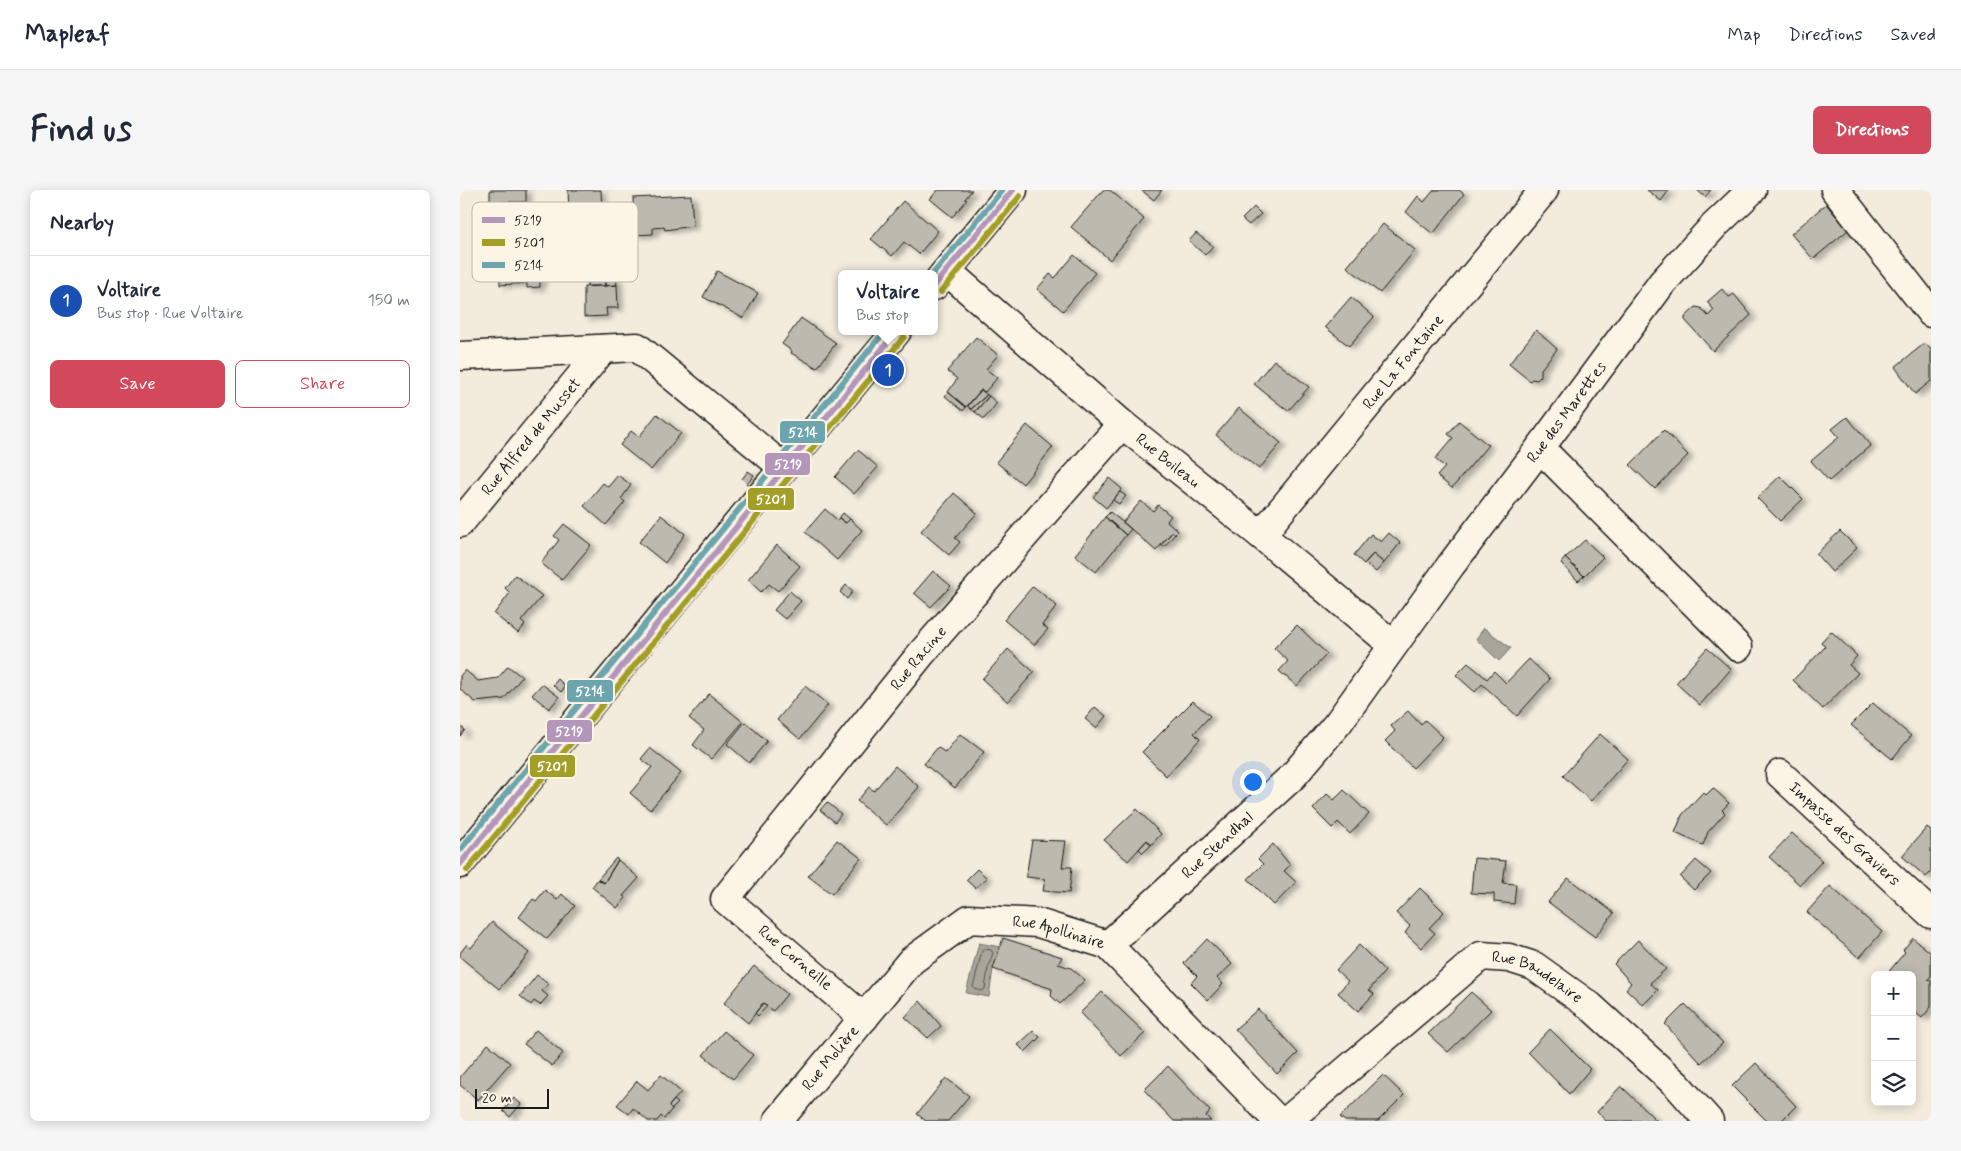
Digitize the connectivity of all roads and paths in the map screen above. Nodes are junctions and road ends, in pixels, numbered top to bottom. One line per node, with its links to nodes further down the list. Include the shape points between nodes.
1 (1013, 190): 5 (street)
2 (1544, 190): 14 (street, Rue La Fontaine)
3 (1752, 190): 11 (street, Rue des Marettes, via 1662,283)
4 (1835, 190): 6 (street)
5 (941, 279): 10 (street, Rue Boileau)
6 (1931, 313)
7 (895, 335): 12 (street)
8 (603, 349): 9 (street); 12 (street, via 637,347); 13 (street, Rue Alfred de Musset)
9 (460, 356)
10 (1122, 424): 14 (street, Rue Boileau); 19 (street, Rue Racine, via 922,654)
11 (1540, 448): 15 (street, Rue des Marettes); 16 (street)
12 (784, 468): 18 (street)
13 (460, 523)
14 (1261, 535): 15 (street, Rue Boileau)
15 (1393, 645): 21 (street, Rue Stendhal, via 1338,723 1293,776)
16 (1738, 647)
17 (1780, 774): 20 (street, Impasse des Graviers)
18 (460, 864)
19 (725, 899): 22 (street, Rue Corneille)
20 (1931, 914)
21 (1108, 945): 22 (street, Rue Apollinaire, via 1038,923 969,918 911,961); 24 (street, Rue Apollinaire)
22 (864, 1018): 23 (street, Rue Molière)
23 (778, 1121)
24 (1278, 1121)
25 (1287, 1121): 26 (street, Rue Baudelaire, via 1481,956 1509,958 1534,966 1590,1006 1677,1085)
26 (1709, 1121)

